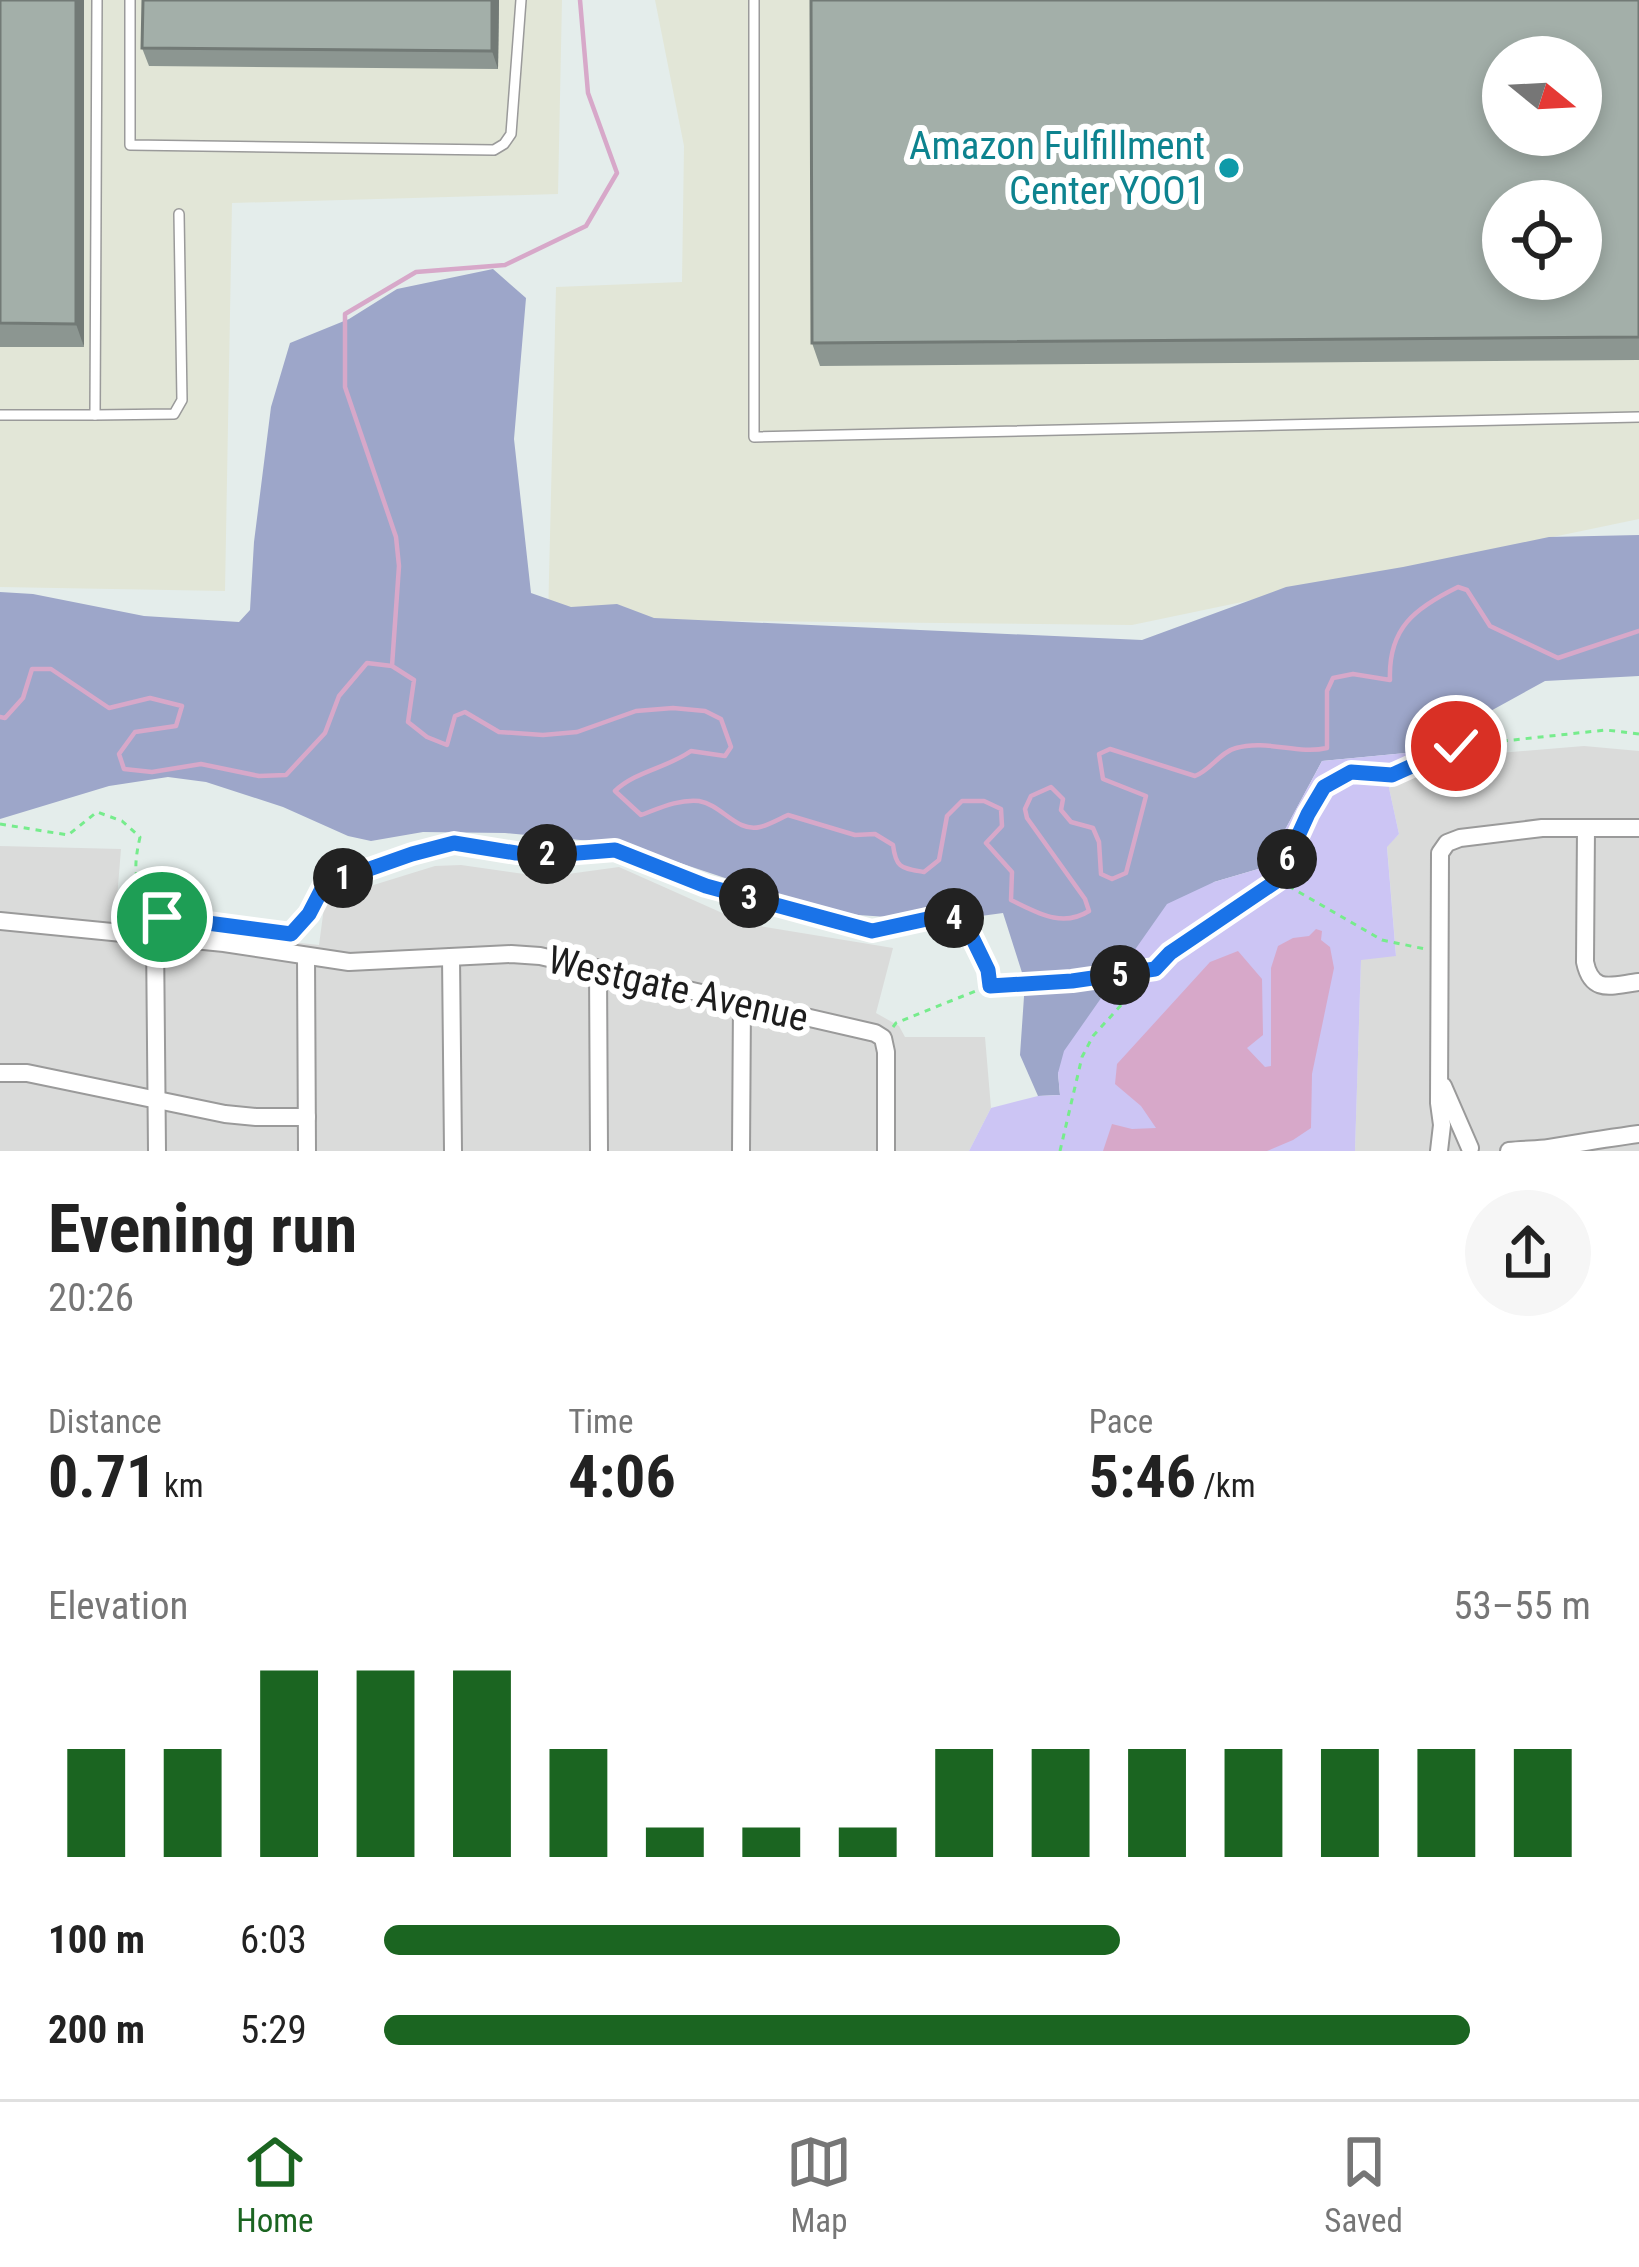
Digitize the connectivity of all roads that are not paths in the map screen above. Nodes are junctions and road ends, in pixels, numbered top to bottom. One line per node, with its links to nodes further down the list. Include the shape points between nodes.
1 (97, 0): 7 (lane)
2 (130, 0): 3 (lane, via 130,145 494,150 511,134)
3 (521, 0)
4 (754, 0): 8 (lane, via 754,436)
5 (179, 214): 7 (lane, via 182,400 174,414)
6 (0, 415): 7 (lane)
7 (95, 415)
8 (1639, 417)
9 (1586, 828): 10 (street); 16 (street, via 1587,973 1598,984); 19 (street, via 1460,838 1440,853)
10 (1639, 828)
11 (0, 921): 12 (street, Westgate Avenue)
12 (155, 935): 13 (street, Westgate Avenue); 20 (street)
13 (306, 956): 14 (street, Westgate Avenue); 21 (street)
14 (451, 957): 15 (street, Westgate Avenue, via 539,956); 27 (street)
15 (598, 968): 17 (street, Westgate Avenue); 28 (street)
16 (1639, 982)
17 (742, 1002): 29 (street); 30 (street, Westgate Avenue, via 883,1038)
18 (0, 1072): 20 (street)
19 (1440, 1080): 23 (street); 31 (street)
20 (157, 1100): 21 (street); 25 (street)
21 (307, 1117): 26 (street)
22 (1639, 1135): 24 (street)
23 (1473, 1150): 31 (street); 32 (street)
24 (1542, 1150): 32 (street)
25 (157, 1151)
26 (307, 1151)
27 (453, 1151)
28 (599, 1151)
29 (741, 1151)
30 (886, 1151)
31 (1441, 1151)
32 (1507, 1151)

